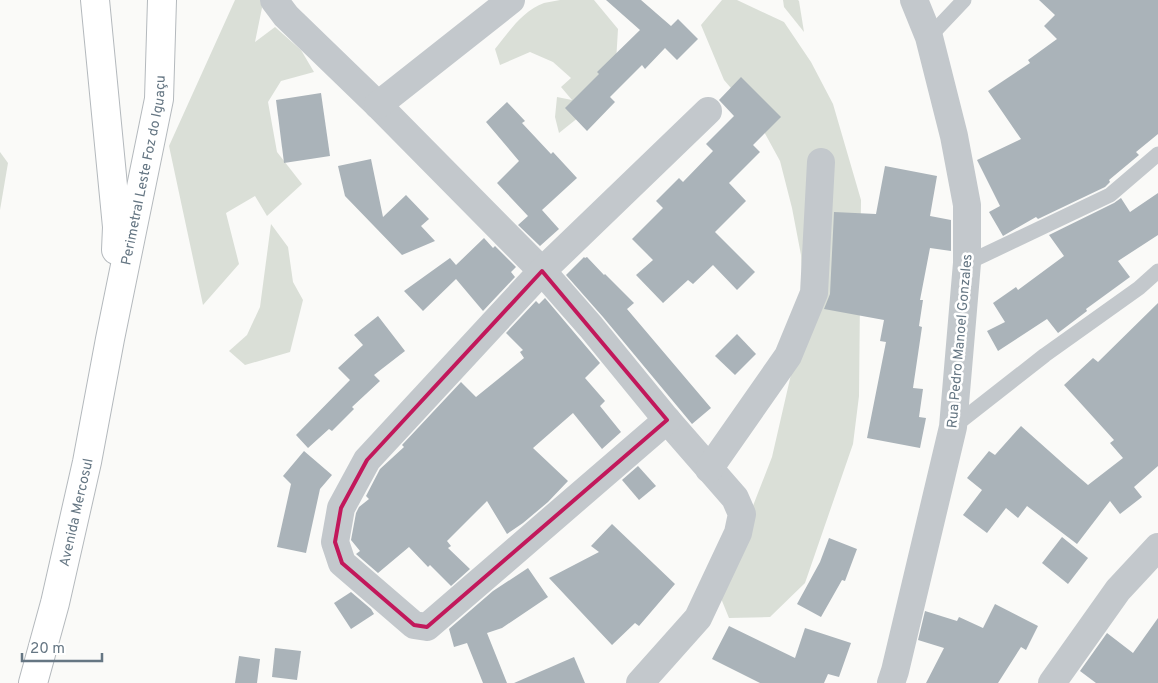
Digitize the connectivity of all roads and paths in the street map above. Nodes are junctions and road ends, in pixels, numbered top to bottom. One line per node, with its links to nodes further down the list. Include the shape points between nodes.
1 (95, 0): 15 (highway, via 117,227)
2 (162, 0): 15 (highway, Perimetral Leste Foz do Iguaçu, via 159,99)
3 (274, 0): 8 (street, via 286,16)
4 (511, 0): 8 (street)
5 (914, 0): 7 (street, Rua Pedro Manoel Gonzales)
6 (964, 0): 7 (lane)
7 (929, 37): 12 (street, Rua Pedro Manoel Gonzales, via 967,204)
8 (378, 105): 13 (street)
9 (708, 111): 13 (street)
10 (1158, 154): 12 (lane, via 1110,195)
11 (821, 162): 18 (street, via 814,293 788,356)
12 (967, 263): 17 (street, Rua Pedro Manoel Gonzales)
13 (542, 270): 16 (street); 16 (street, via 367,460 341,508 335,542 342,562 414,625 427,627)
14 (1158, 271): 17 (lane)
15 (110, 339): 20 (highway, Avenida Mercosul, via 55,603)
16 (667, 420): 18 (street)
17 (953, 427): 22 (street, Rua Pedro Manoel Gonzales)
18 (709, 469): 21 (street, via 735,498 742,514 738,533 698,618)
19 (1158, 547): 23 (street, via 1118,590)
20 (33, 683)
21 (640, 683)
22 (891, 683)
23 (1052, 683)

